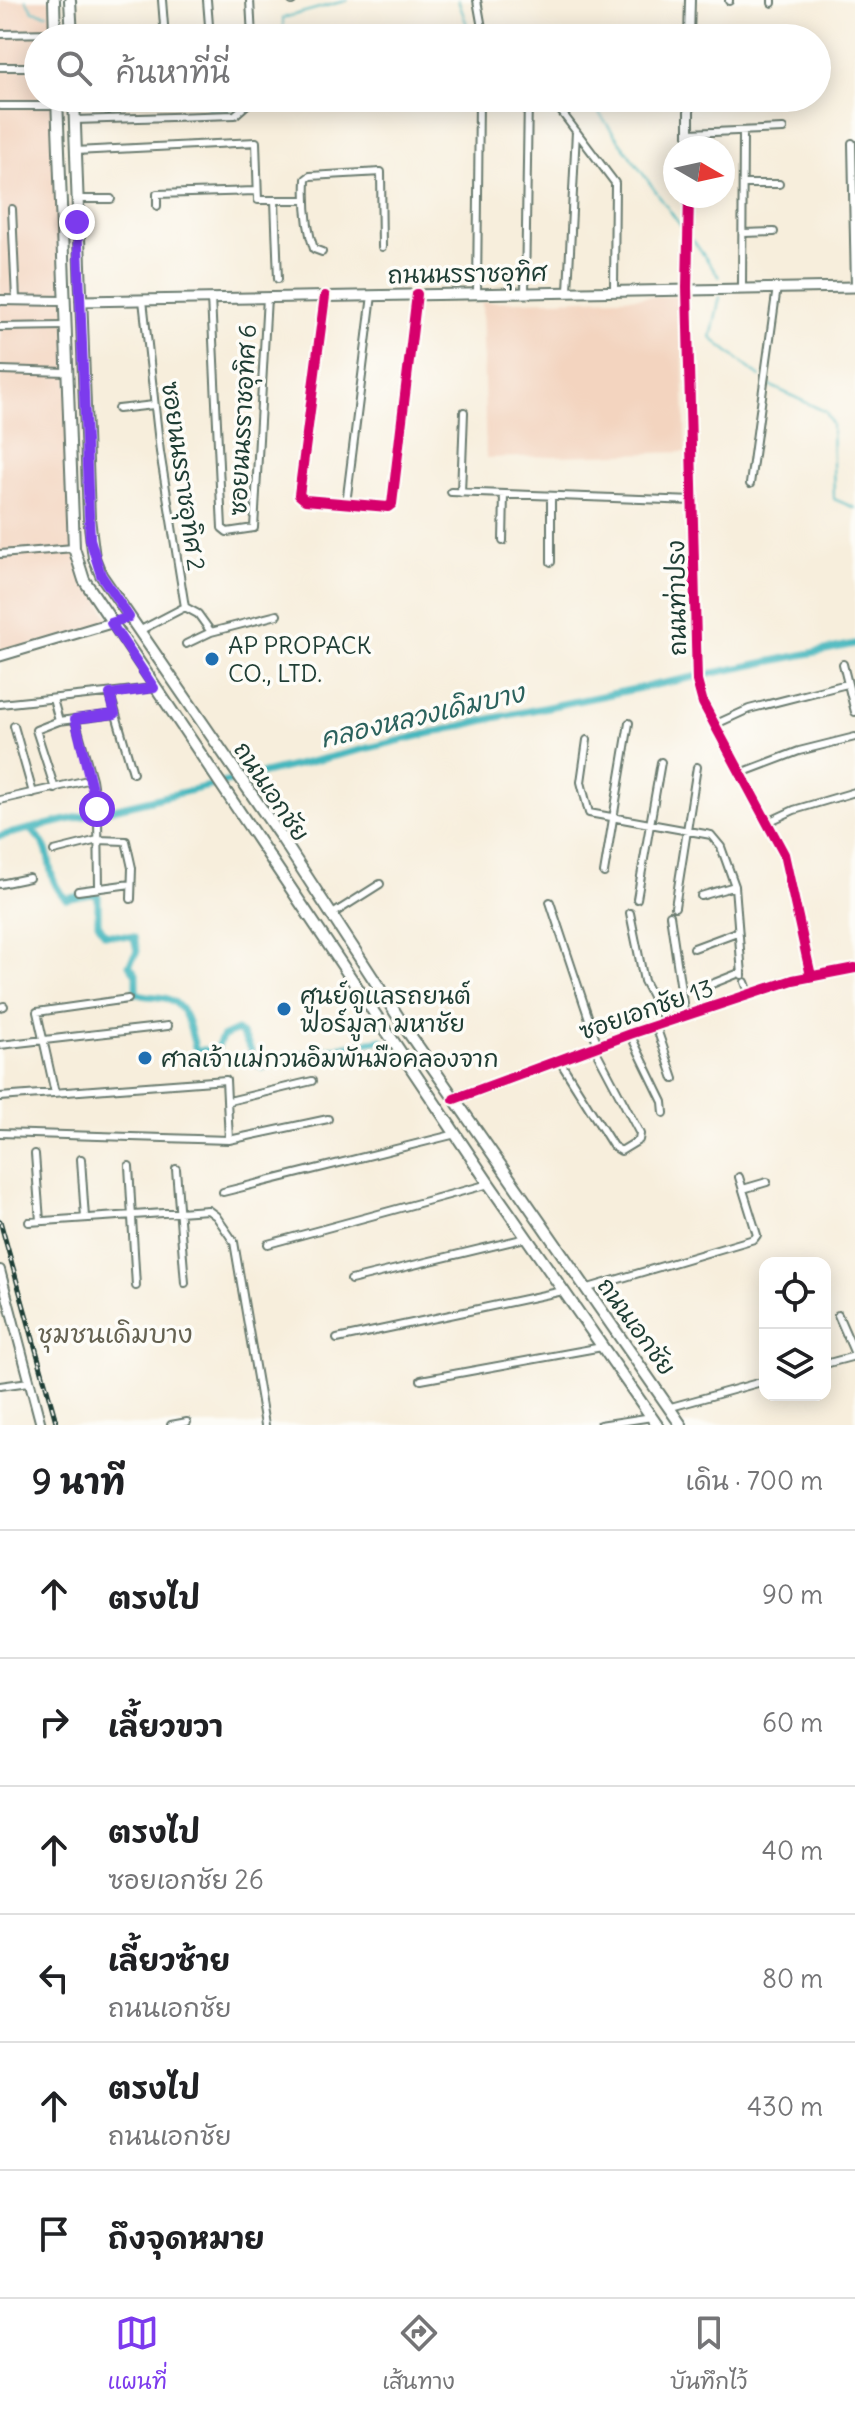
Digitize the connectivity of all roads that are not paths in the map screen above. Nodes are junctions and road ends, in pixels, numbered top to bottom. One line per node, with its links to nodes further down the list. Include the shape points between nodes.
1 (54, 0): 8 (main road)
2 (70, 0): 9 (main road)
3 (162, 0): 10 (street)
4 (207, 0): 11 (street)
5 (250, 0): 12 (street)
6 (477, 0): 13 (street)
7 (690, 0): 14 (street)
8 (55, 24)
9 (71, 24)
10 (164, 24)
11 (209, 24)
12 (251, 24)
13 (481, 24)
14 (689, 24)
15 (0, 34): 16 (street)
16 (24, 34)
17 (0, 67): 18 (street)
18 (24, 67)
19 (24, 104): 20 (street)
20 (0, 106)
21 (57, 112): 66 (main road, ถนนเอกชัย)
22 (75, 112): 28 (main road, ถนนเอกชัย)
23 (238, 112): 28 (street)
24 (479, 112): 57 (street)
25 (528, 112): 56 (street)
26 (562, 112): 29 (street)
27 (689, 112): 32 (street)
28 (75, 120): 34 (main road, ถนนเอกชัย)
29 (576, 129): 54 (street, via 615,183); 55 (street)
30 (783, 129): 31 (street)
31 (743, 131): 32 (street); 35 (street)
32 (689, 133)
33 (852, 143): 52 (street)
34 (75, 151): 37 (street, via 256,142); 38 (main road, ถนนเอกชัย)
35 (743, 184): 36 (street); 46 (street)
36 (779, 184)
37 (256, 191): 40 (street, via 258,200); 42 (street, via 157,194)
38 (77, 199): 39 (street); 67 (main road, ถนนเอกชัย)
39 (111, 199)
40 (275, 200): 41 (street); 49 (street)
41 (305, 200): 47 (street, via 307,176 381,172); 48 (street, via 312,245)
42 (157, 206)
43 (689, 208): 53 (street, ถนนท่าปรง)
44 (12, 209): 64 (street)
45 (774, 232): 46 (street)
46 (743, 233): 50 (street)
47 (382, 247)
48 (322, 252)
49 (278, 279)
50 (742, 286): 51 (main road, ถนนนรราชอุทิศ); 53 (main road, ถนนนรราชอุทิศ)
51 (777, 287): 52 (main road, ถนนนรราชอุทิศ); 75 (street)
52 (855, 287)
53 (687, 288): 54 (main road, ถนนนรราชอุทิศ); 80 (street, ถนนท่าปรง)
54 (614, 290): 55 (main road, ถนนนรราชอุทิศ)
55 (568, 291): 56 (main road, ถนนนรราชอุทิศ)
56 (525, 292): 57 (main road, ถนนนรราชอุทิศ)
57 (477, 293): 58 (main road, ถนนนรราชอุทิศ)
58 (417, 294): 59 (main road, ถนนนรราชอุทิศ); 81 (street, via 392,505)
59 (372, 295): 60 (main road, ถนนนรราชอุทิศ); 81 (street)
60 (325, 296): 61 (main road, ถนนนรราชอุทิศ); 81 (street, via 299,495)
61 (267, 297): 62 (main road, ถนนนรราชอุทิศ); 62 (street, ซอยนนรราชอุทิศ 6, via 254,528 239,531 222,528)
62 (211, 298): 65 (main road, ถนนนรราชอุทิศ)
63 (0, 300): 64 (street)
64 (16, 300): 66 (street)
65 (143, 300): 67 (main road, ถนนนรราชอุทิศ); 72 (street, ซอยนนรราชอุทิศ 2)
66 (63, 301): 67 (main road); 68 (main road, ถนนเอกชัย)
67 (81, 301): 88 (main road, ถนนเอกชัย, via 90,539 101,575)
68 (65, 326): 69 (street); 71 (main road, ถนนเอกชัย)
69 (0, 327)
70 (0, 370): 71 (street)
71 (67, 372): 83 (main road, ถนนเอกชัย)
72 (154, 405): 73 (street); 86 (street, ซอยนนรราชอุทิศ 2)
73 (118, 409)
74 (464, 412): 77 (street)
75 (750, 484)
76 (451, 492): 77 (street)
77 (461, 493): 78 (street)
78 (504, 494): 79 (street); 82 (street)
79 (551, 496): 80 (street); 85 (street)
80 (694, 501): 105 (street, ถนนท่าปรง, via 697,681)
81 (346, 504)
82 (503, 541)
83 (74, 548): 84 (street); 89 (main road, ถนนเอกชัย, via 84,580)
84 (0, 554)
85 (551, 562)
86 (185, 607): 90 (street, ซอยนนรราชอุทิศ 2); 91 (street)
87 (277, 615): 91 (street)
88 (129, 617): 89 (main road); 90 (main road, ถนนเอกชัย)
89 (111, 623): 93 (main road); 96 (main road, ถนนเอกชัย)
90 (139, 631): 138 (main road, ถนนเอกชัย)
91 (211, 632): 92 (street)
92 (186, 644)
93 (0, 656)
94 (843, 664): 95 (street)
95 (847, 684): 100 (street); 105 (street, via 749,709)
96 (154, 688): 97 (street); 166 (main road, ถนนเอกชัย)
97 (110, 694): 98 (street); 101 (street)
98 (53, 699): 99 (street); 103 (street)
99 (0, 704)
100 (855, 712)
101 (115, 714): 102 (street); 111 (street)
102 (75, 719): 103 (street); 113 (street)
103 (59, 721): 114 (street, via 36,730)
104 (629, 723): 118 (street)
105 (714, 725): 112 (street, ถนนท่าปรง)
106 (14, 726): 116 (street)
107 (855, 737): 112 (street)
108 (587, 740): 118 (street, via 581,782 588,811)
109 (661, 762): 120 (street)
110 (697, 767): 121 (street)
111 (133, 773)
112 (741, 773): 119 (street, ถนนท่าปรง)
113 (92, 779): 114 (street); 122 (street)
114 (55, 789): 116 (street)
115 (855, 792): 119 (street)
116 (33, 793): 117 (street)
117 (0, 800)
118 (613, 818): 120 (street); 124 (street)
119 (766, 823): 144 (street, ถนนท่าปรง, via 788,868)
120 (648, 824): 121 (street); 134 (street)
121 (688, 829): 129 (street, via 715,838); 136 (street)
122 (98, 840): 123 (street); 127 (street, via 128,843); 130 (street)
123 (54, 851)
124 (604, 873)
125 (29, 878): 126 (street)
126 (0, 884)
127 (131, 884): 130 (street); 133 (street)
128 (380, 884): 138 (street)
129 (735, 886): 132 (street); 140 (street)
130 (99, 887): 131 (street)
131 (78, 891)
132 (701, 896)
133 (131, 899)
134 (637, 899)
135 (550, 902): 155 (street)
136 (675, 907)
137 (630, 913): 149 (street, via 644,981)
138 (331, 915): 161 (main road, ถนนเอกชัย)
139 (670, 915): 148 (street)
140 (737, 932): 141 (street); 143 (street)
141 (694, 948)
142 (855, 968): 144 (street, ซอยเอกชัย 13)
143 (743, 976): 145 (street); 146 (street)
144 (811, 976): 146 (street, ซอยเอกชัย 13)
145 (699, 989)
146 (750, 995): 148 (street, ซอยเอกชัย 13)
147 (128, 999): 153 (street, via 39,1011)
148 (685, 1017): 149 (street, ซอยเอกชัย 13)
149 (666, 1023): 151 (street, ซอยเอกชัย 13)
150 (168, 1026): 153 (street)
151 (656, 1026): 152 (street, ซอยเอกชัย 13); 157 (street)
152 (630, 1034): 155 (street, ซอยเอกชัย 13); 163 (street)
153 (42, 1041): 154 (street); 159 (street)
154 (0, 1045)
155 (596, 1047): 156 (street, ซอยเอกชัย 13); 156 (street, via 640,1134 621,1151)
156 (559, 1060): 161 (street, ซอยเอกชัย 13)
157 (674, 1079)
158 (312, 1081): 162 (street)
159 (55, 1093): 160 (street); 162 (street, via 226,1080)
160 (0, 1097)
161 (454, 1099): 188 (main road, ถนนเอกชัย)
162 (229, 1101): 167 (street)
163 (664, 1113)
164 (328, 1119): 167 (street)
165 (0, 1133): 167 (street)
166 (456, 1134): 174 (main road, ถนนเอกชัย); 176 (street)
167 (229, 1140)
168 (35, 1154): 180 (street)
169 (81, 1159): 179 (street)
170 (129, 1166): 178 (street)
171 (176, 1169): 177 (street)
172 (739, 1177): 175 (street)
173 (767, 1182): 175 (street)
174 (489, 1184): 182 (main road, ถนนเอกชัย); 183 (street)
175 (743, 1189): 188 (street, via 754,1239)
176 (223, 1192)
177 (180, 1212): 178 (street); 186 (street); 205 (street, via 208,1210 234,1242)
178 (132, 1215): 179 (street); 187 (street)
179 (85, 1218): 180 (street)
180 (40, 1221): 181 (street)
181 (29, 1222)
182 (528, 1238): 185 (street); 189 (main road, ถนนเอกชัย)
183 (268, 1244)
184 (1, 1275): 190 (street)
185 (351, 1280)
186 (185, 1283)
187 (136, 1286)
188 (585, 1289): 200 (main road, ถนนเอกชัย)
189 (563, 1291): 192 (street); 193 (main road, ถนนเอกชัย)
190 (4, 1300): 197 (street)
191 (838, 1315): 194 (street)
192 (337, 1339)
193 (603, 1347): 196 (street); 201 (main road, ถนนเอกชัย)
194 (855, 1355): 195 (street)
195 (831, 1362)
196 (421, 1380)
197 (29, 1382): 199 (street); 203 (street)
198 (759, 1383): 200 (street)
199 (0, 1386)
200 (671, 1407): 201 (main road); 207 (main road, ถนนเอกชัย)
201 (655, 1421): 206 (street)
202 (187, 1422): 204 (street)
203 (41, 1425)
204 (171, 1425)
205 (265, 1425)
206 (600, 1425)
207 (681, 1425)

